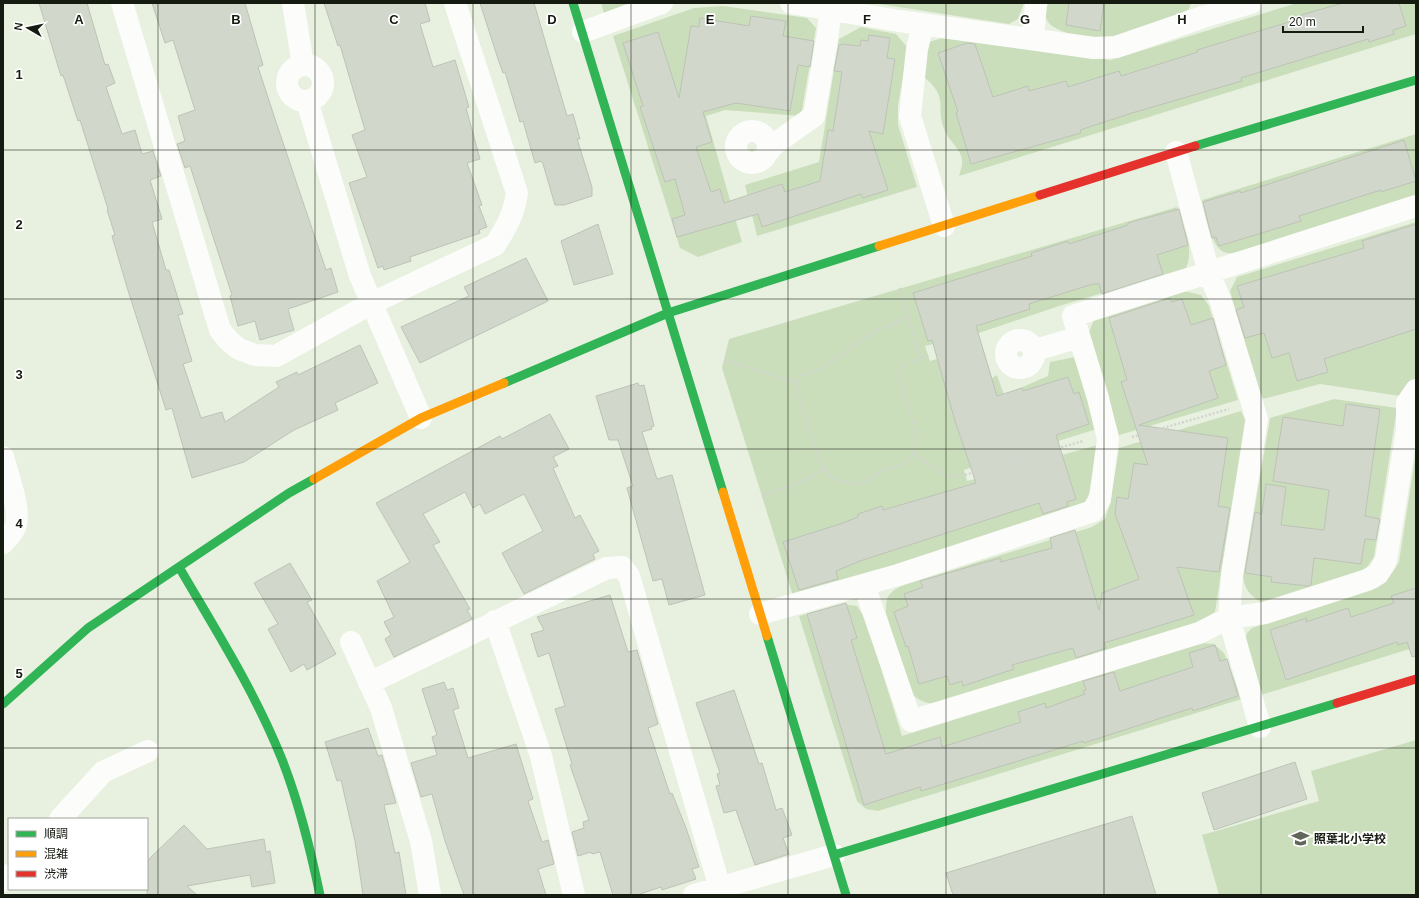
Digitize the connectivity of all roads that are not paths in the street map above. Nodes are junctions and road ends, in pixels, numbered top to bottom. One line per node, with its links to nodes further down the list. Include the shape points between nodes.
1 (122, 3): 20 (street, via 220,330 228,341 239,349 255,355 276,356)
2 (293, 3): 20 (street, via 303,65 318,70 322,77 321,92 307,101 360,276)
3 (455, 3): 20 (street, via 517,193 514,210 506,229 495,245)
4 (574, 3): 12 (street)
5 (662, 3): 12 (street)
6 (791, 3): 9 (street)
7 (1036, 3): 13 (street)
8 (1251, 3): 10 (street)
9 (830, 6): 11 (street); 16 (street, via 814,116 776,143)
10 (1203, 10): 13 (street, via 1116,47 1094,48)
11 (923, 24): 13 (street); 18 (street, via 917,50 910,116)
12 (583, 32): 21 (street)
13 (1033, 39)
14 (1416, 80): 15 (street)
15 (1176, 152): 18 (street); 19 (street)
16 (767, 153)
17 (1416, 206): 19 (street)
18 (944, 226): 21 (street)
19 (1209, 273): 22 (street, via 1073,316); 31 (street, via 1221,302 1257,419 1232,575)
20 (372, 303): 25 (street)
21 (668, 313): 25 (street); 30 (street)
22 (1079, 337): 23 (street, via 1039,349); 29 (street, via 1108,439 1100,499 1093,511)
23 (1034, 354)
24 (1416, 390): 31 (street, via 1407,403 1407,430 1386,560 1378,574 1367,580 1265,613)
25 (421, 418): 28 (street, via 289,492)
26 (3, 457): 27 (street, via 15,505 16,525)
27 (3, 543)
28 (179, 567): 36 (street, via 88,628); 42 (street, via 248,685 282,758 308,842)
29 (864, 585): 30 (street); 31 (street, via 911,721 1199,633)
30 (760, 614): 40 (street)
31 (1229, 618): 37 (street)
32 (495, 621): 35 (street); 41 (street, via 607,568 622,567 630,576); 44 (street, via 542,756)
33 (351, 642): 35 (street)
34 (1416, 679): 37 (street)
35 (369, 682): 43 (street, via 381,708 421,841)
36 (3, 704)
37 (1260, 727): 40 (street)
38 (148, 751): 39 (street, via 103,772)
39 (61, 818)
40 (834, 855): 41 (street); 46 (street)
41 (720, 888): 45 (street)
42 (320, 895)
43 (430, 895)
44 (574, 895)
45 (694, 895)
46 (846, 895)

